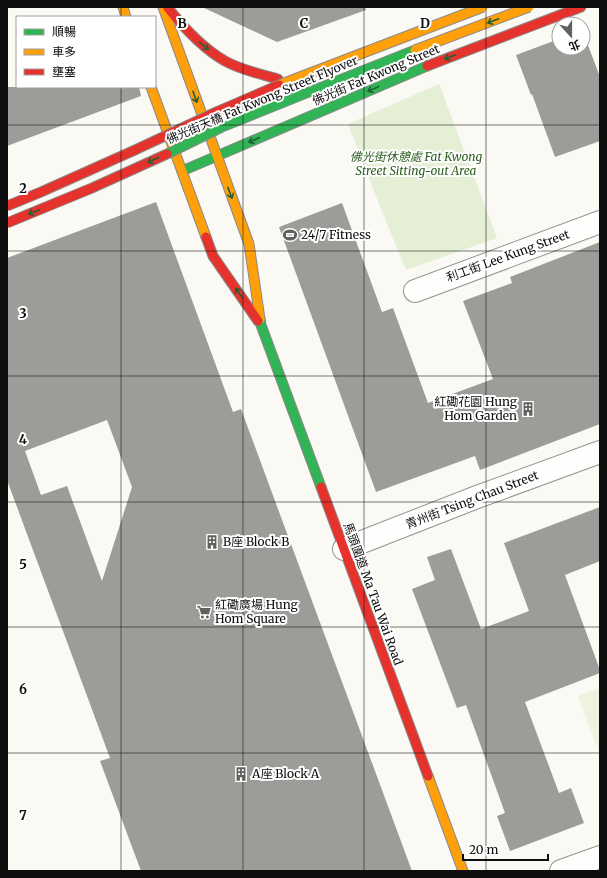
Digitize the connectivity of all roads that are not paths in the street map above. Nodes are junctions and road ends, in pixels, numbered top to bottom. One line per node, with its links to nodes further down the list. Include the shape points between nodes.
1 (163, 7): 9 (main road, 馬頭圍道 Ma Tau Wai Road, one-way to 9)
2 (168, 7): 7 (main road, one-way to 7, via 196,40 215,55 236,66)
3 (468, 7): 7 (main road)
4 (483, 7): 13 (main road, 佛光街天橋 Fat Kwong Street Flyover, bridge, via 282,84)
5 (529, 7): 16 (main road, 佛光街天橋 Fat Kwong Street Flyover, one-way to 16, bridge, via 277,104)
6 (581, 7): 11 (main road, 佛光街 Fat Kwong Street, one-way to 11, via 422,68)
7 (278, 79): 9 (main road)
8 (151, 88): 10 (main road, 馬頭圍道 Ma Tau Wai Road)
9 (202, 116): 10 (main road); 11 (main road, 馬頭圍道 Ma Tau Wai Road)
10 (169, 136): 12 (main road, 馬頭圍道 Ma Tau Wai Road); 14 (street, via 119,163)
11 (217, 156): 12 (main road, 佛光街 Fat Kwong Street); 18 (main road, 馬頭圍道 Ma Tau Wai Road, one-way to 18, via 248,244)
12 (182, 171): 18 (main road, 馬頭圍道 Ma Tau Wai Road, one-way to 12, via 213,256)
13 (7, 206)
14 (7, 209)
15 (600, 222): 17 (street, 利工街 Lee Kung Street)
16 (7, 223)
17 (415, 291)
18 (261, 325): 20 (main road, 馬頭圍道 Ma Tau Wai Road)
19 (600, 452): 20 (street, 青州街 Tsing Chau Street)
20 (344, 549): 22 (main road, 馬頭圍道 Ma Tau Wai Road)
21 (600, 857): 23 (street)
22 (463, 871)
23 (561, 871)

